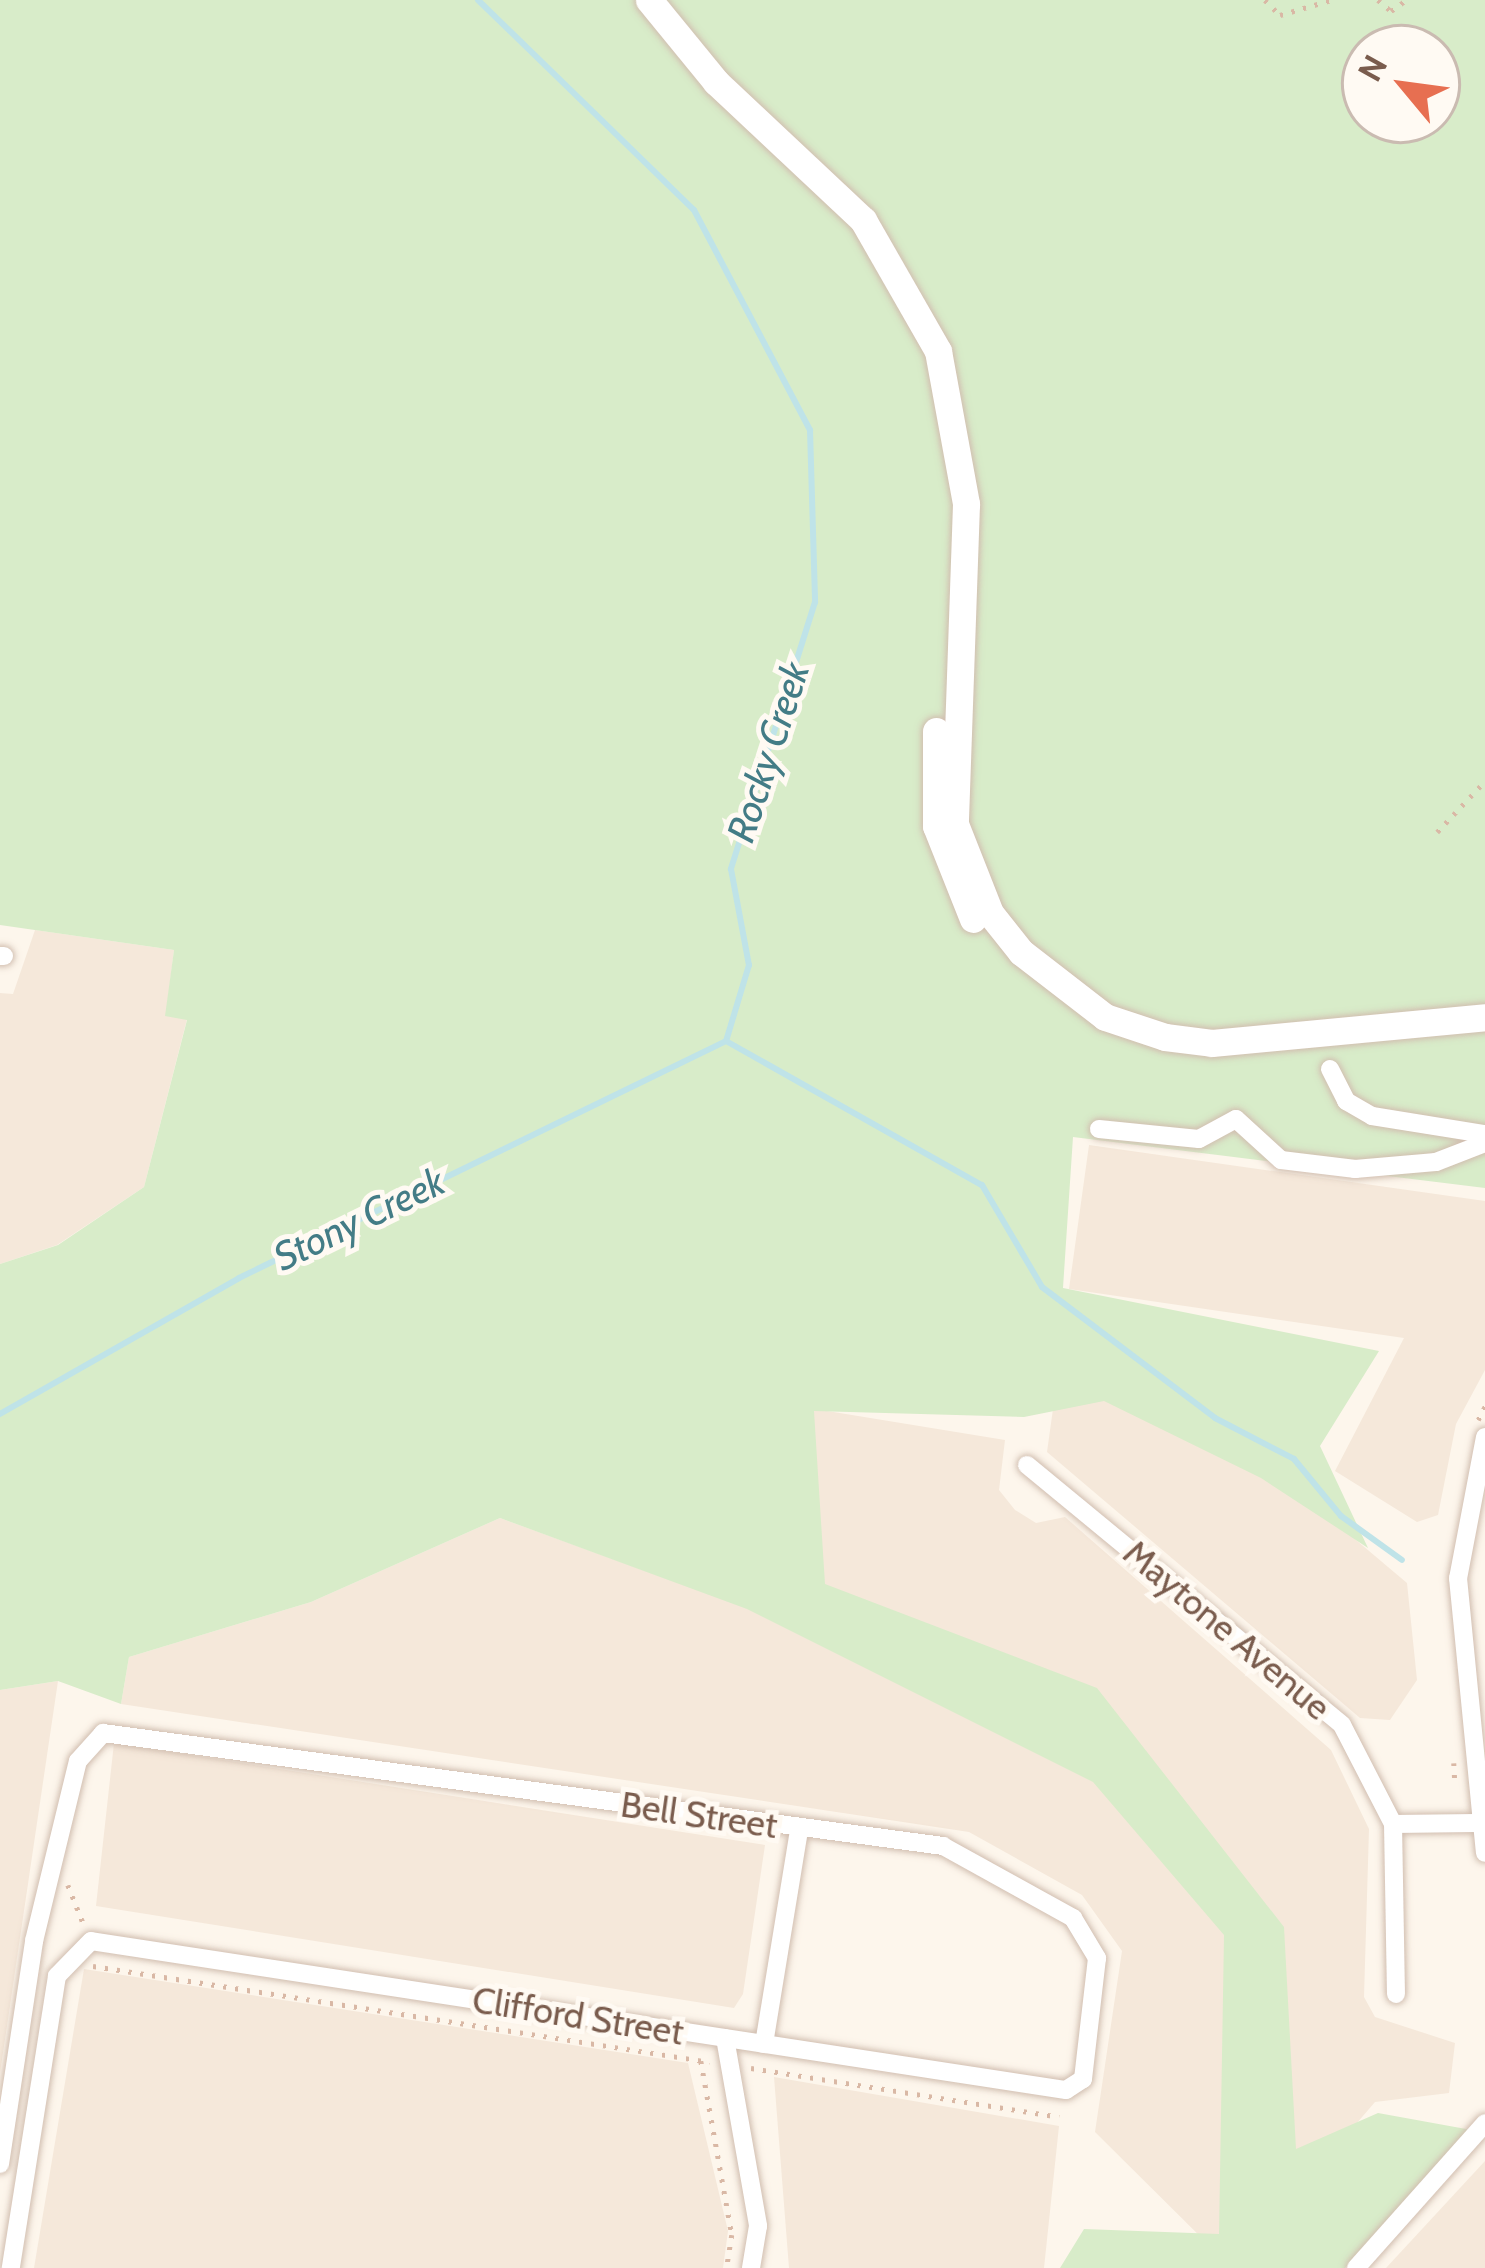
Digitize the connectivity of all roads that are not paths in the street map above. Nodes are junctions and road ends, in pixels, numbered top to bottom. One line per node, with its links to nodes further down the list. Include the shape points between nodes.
1 (649, 0): 2 (main road, via 892,258 946,380 965,562 955,824 990,913 1059,988 1105,1016 1212,1043)
2 (1485, 1018)
3 (1330, 1069): 5 (street, via 1346,1101 1372,1116)
4 (1099, 1129): 5 (street, via 1199,1139 1236,1119 1281,1160 1355,1169 1436,1162)
5 (1485, 1138)
6 (1485, 1437): 8 (street, via 1458,1578)
7 (1027, 1465): 9 (street, Maytone Avenue, via 1342,1725)
8 (1476, 1823): 9 (street); 11 (street)
9 (1393, 1824): 12 (street, Maytone Avenue)
10 (799, 1830): 14 (street); 15 (street, Bell Street, via 943,1846 1073,1918 1100,1981 1083,2079); 17 (street, Bell Street, via 103,1732 78,1761 56,1853)
11 (1485, 1853)
12 (1396, 1994)
13 (725, 2038): 14 (street, Clifford Street); 18 (street, Clifford Street, via 91,1941 57,1976); 19 (street, via 758,2226)
14 (764, 2044): 15 (street, Clifford Street)
15 (1066, 2090)
16 (1485, 2123): 20 (street)
17 (0, 2164)
18 (11, 2268)
19 (751, 2268)
20 (1356, 2268)

